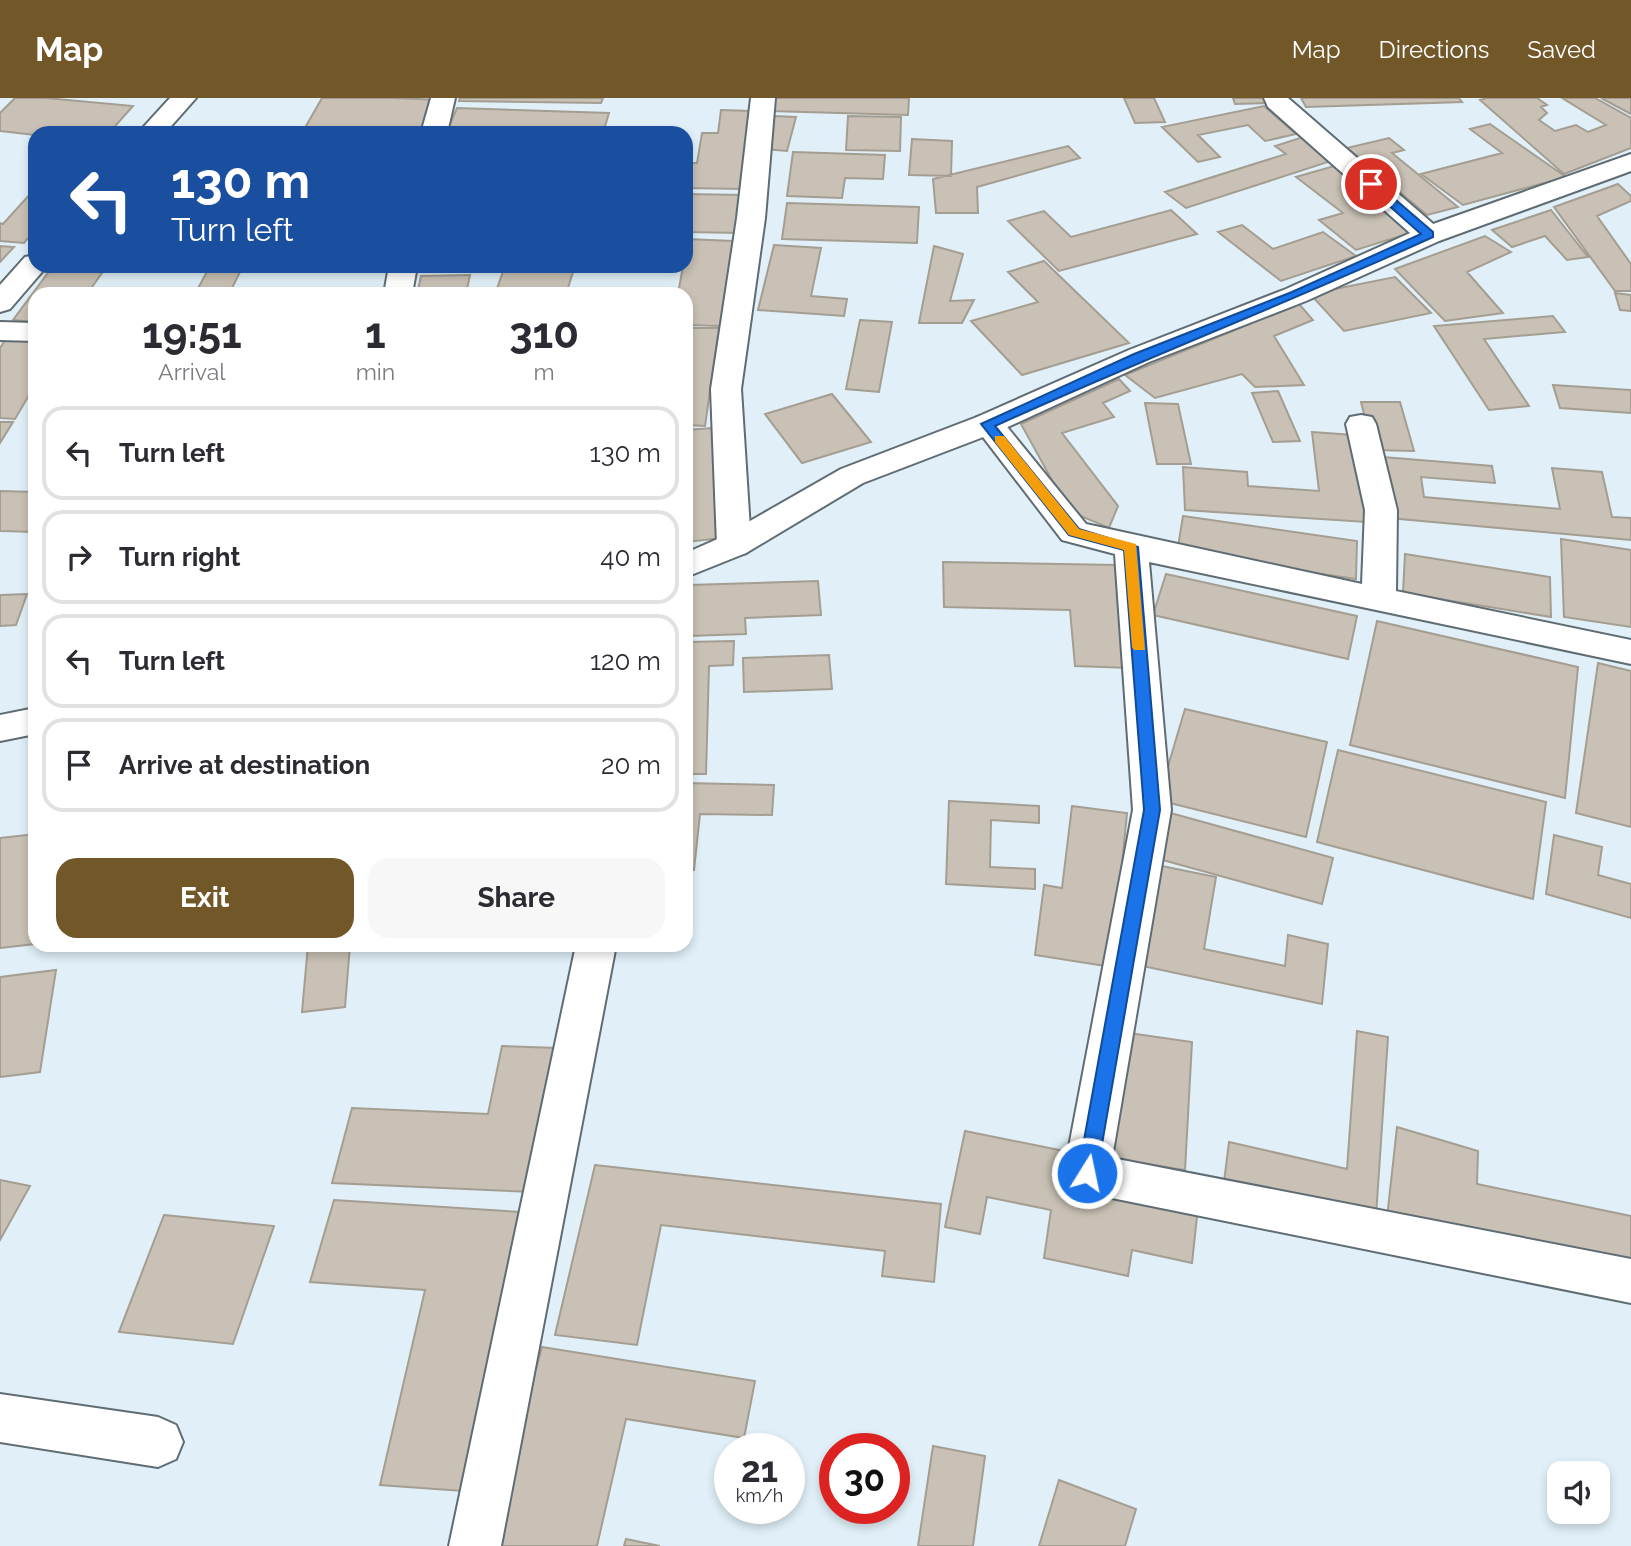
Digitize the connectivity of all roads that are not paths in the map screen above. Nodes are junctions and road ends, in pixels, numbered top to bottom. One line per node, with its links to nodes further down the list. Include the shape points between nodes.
1 (184, 98): 5 (street)
2 (443, 98): 6 (street)
3 (763, 98): 15 (street, via 726,389)
4 (1276, 98): 8 (street)
5 (158, 126)
6 (436, 126)
7 (1631, 162): 8 (street)
8 (1429, 235): 13 (street)
9 (28, 271): 10 (street)
10 (0, 303)
11 (0, 331): 12 (street)
12 (28, 332)
13 (988, 424): 15 (street, via 852,476); 16 (street, via 1074,532)
14 (1361, 424): 18 (street, via 1381,510)
15 (734, 545): 17 (street)
16 (1131, 547): 18 (street); 23 (street, via 1152,810 1087,1173)
17 (693, 563)
18 (1379, 599): 19 (street)
19 (1631, 652)
20 (28, 722): 21 (street)
21 (0, 728)
22 (595, 952): 26 (street)
23 (1631, 1281)
24 (0, 1418): 25 (street)
25 (158, 1442)
26 (475, 1546)

